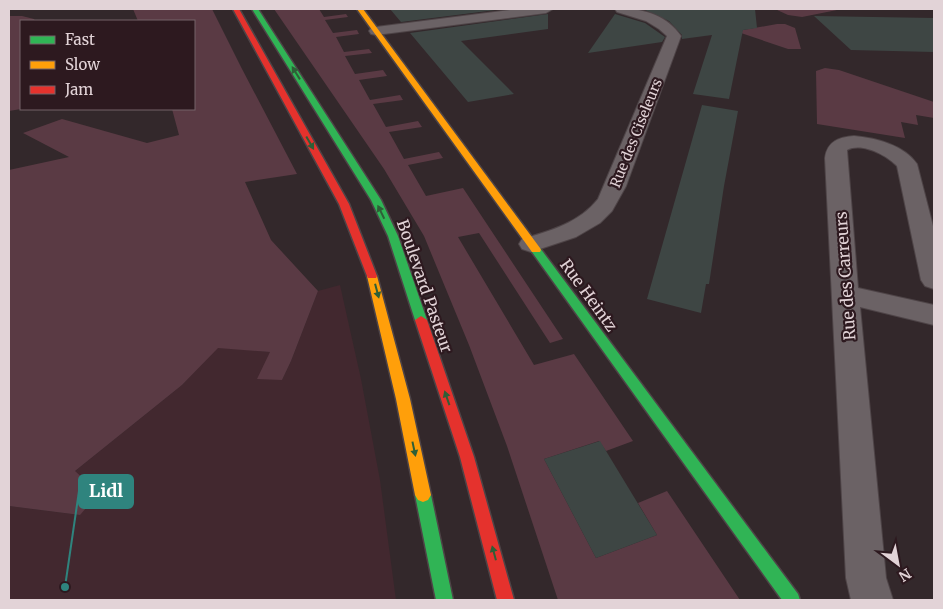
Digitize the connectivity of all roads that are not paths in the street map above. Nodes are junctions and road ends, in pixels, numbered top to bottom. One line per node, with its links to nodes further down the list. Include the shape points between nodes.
1 (236, 9): 11 (street, one-way to 11, via 344,204 375,285)
2 (255, 9): 12 (street, Boulevard Pasteur, one-way to 2, via 467,458 393,236 371,193)
3 (360, 9): 6 (street, Rue Heintz)
4 (546, 9): 6 (street)
5 (622, 9): 7 (street, Rue des Ciseleurs, via 658,22 674,36 612,192 599,212 569,232)
6 (376, 31): 7 (street, Rue Heintz)
7 (531, 244): 13 (street, Rue Heintz)
8 (934, 280): 9 (street, Rue des Carreurs, via 907,164 902,157 878,146 846,143 835,151)
9 (846, 294): 10 (street); 14 (street, Rue des Carreurs, via 866,578)
10 (934, 315)
11 (446, 600)
12 (506, 600)
13 (792, 600)
14 (872, 600)

